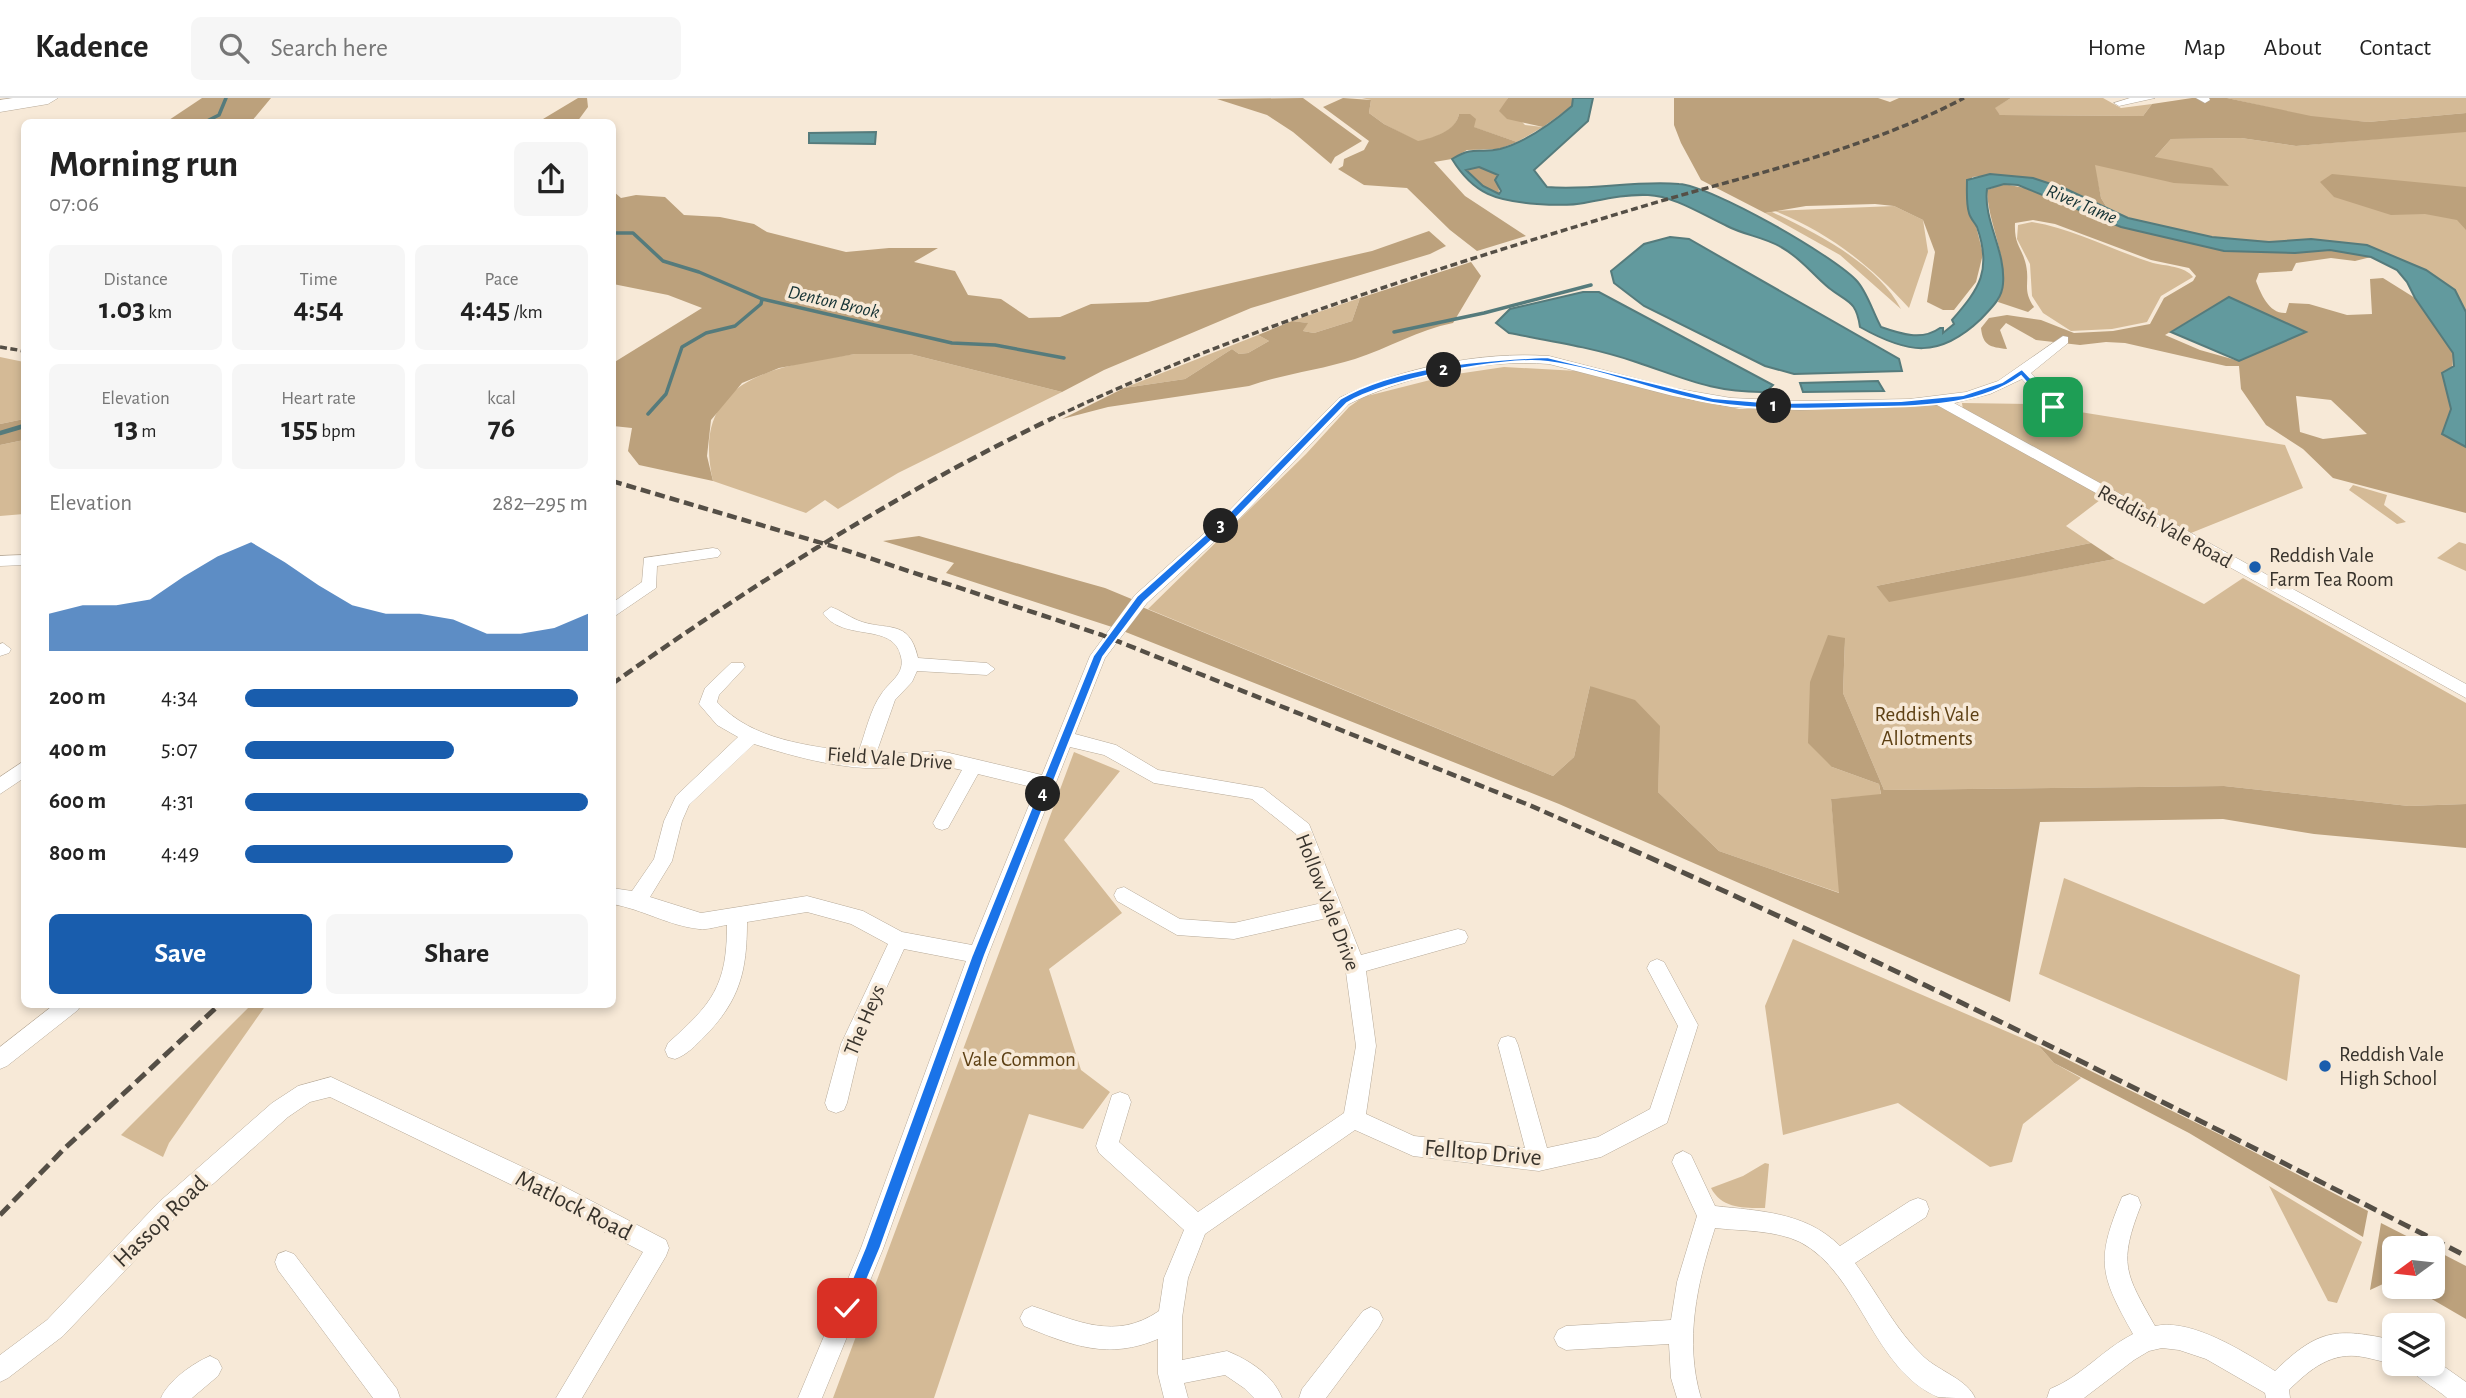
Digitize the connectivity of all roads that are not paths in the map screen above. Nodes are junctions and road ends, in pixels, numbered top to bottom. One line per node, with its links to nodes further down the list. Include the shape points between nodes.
1 (48, 98): 4 (highway)
2 (2151, 98): 3 (street)
3 (2119, 103)
4 (0, 106)
5 (2063, 340): 6 (street)
6 (2022, 371): 7 (street, via 2005,383); 8 (street)
7 (1938, 400): 17 (street, Reddish Vale Road); 19 (street, via 1775,406 1713,400 1547,359 1416,375 1361,391 1344,401 1231,518 1141,599 1098,656)
8 (2053, 407)
9 (713, 553): 12 (street, via 649,562 650,584)
10 (21, 560): 11 (street)
11 (0, 561)
12 (616, 609)
13 (831, 612): 14 (street, via 855,626 896,633 907,645)
14 (911, 664): 16 (street); 20 (street, via 906,678 888,697)
15 (737, 667): 18 (street, Field Vale Drive, via 711,692 708,704 723,720)
16 (987, 669)
17 (2466, 692)
18 (751, 736): 20 (street, Field Vale Drive, via 796,750); 29 (street, via 682,801 663,861)
19 (1064, 739): 23 (street); 30 (street, Hollow Vale Drive, via 1110,750 1154,776 1257,793 1303,829)
20 (864, 761): 21 (street, Field Vale Drive, via 941,758)
21 (974, 765): 23 (street, Field Vale Drive); 26 (street)
22 (21, 771): 24 (street)
23 (1047, 783): 34 (street)
24 (3, 786): 25 (street)
25 (21, 791)
26 (942, 823)
27 (1124, 895): 30 (street, via 1177,927 1234,931)
28 (616, 896): 29 (street)
29 (638, 900): 31 (street, via 702,920)
30 (1334, 908): 35 (street, Hollow Vale Drive)
31 (737, 916): 33 (street, via 807,904 856,917); 39 (street, via 733,977 718,1004)
32 (1458, 937): 35 (street)
33 (900, 940): 34 (street); 43 (street, The Heys, via 851,1044)
34 (978, 955): 68 (street, via 872,1249)
35 (1355, 965): 44 (street, Hollow Vale Drive, via 1366,1046)
36 (1657, 968): 45 (street, Felltop Drive, via 1688,1025 1659,1116 1601,1147)
37 (66, 1008): 40 (street)
38 (1508, 1045): 45 (street)
39 (675, 1050)
40 (0, 1059)
41 (331, 1087): 61 (street, Hassop Road, via 305,1093 280,1111 167,1210 55,1328); 67 (street, Matlock Road, via 658,1248)
42 (1120, 1102): 50 (street, via 1107,1146)
43 (836, 1103)
44 (1354, 1119): 45 (street, Felltop Drive, via 1413,1146); 50 (street)
45 (1539, 1160)
46 (1683, 1162): 49 (street)
47 (2130, 1205): 58 (street, via 2115,1240 2114,1274)
48 (1918, 1209): 51 (street)
49 (1708, 1216): 51 (street, via 1810,1235); 56 (street, via 1689,1274)
50 (1197, 1226): 54 (street, via 1176,1278)
51 (1837, 1261): 73 (street, via 1906,1356 1930,1379)
52 (286, 1262): 66 (street)
53 (1032, 1318): 54 (street, via 1111,1342 1150,1334)
54 (1170, 1318): 62 (street)
55 (1371, 1319): 71 (street)
56 (1681, 1331): 57 (street); 72 (street, via 1684,1387)
57 (1566, 1338)
58 (2149, 1339): 64 (street, via 2176,1337 2199,1344 2234,1359); 74 (street)
59 (2382, 1350): 64 (street, via 2343,1343 2311,1356 2288,1373)
60 (210, 1368): 65 (street)
61 (0, 1370)
62 (1170, 1374): 69 (street); 70 (street, via 1227,1363)
63 (2439, 1376): 75 (street)
64 (2278, 1392)
65 (173, 1398)
66 (388, 1398)
67 (568, 1398)
68 (810, 1398)
69 (1175, 1398)
70 (1270, 1398)
71 (1311, 1398)
72 (1689, 1398)
73 (1963, 1398)
74 (2059, 1398)
75 (2466, 1398)

